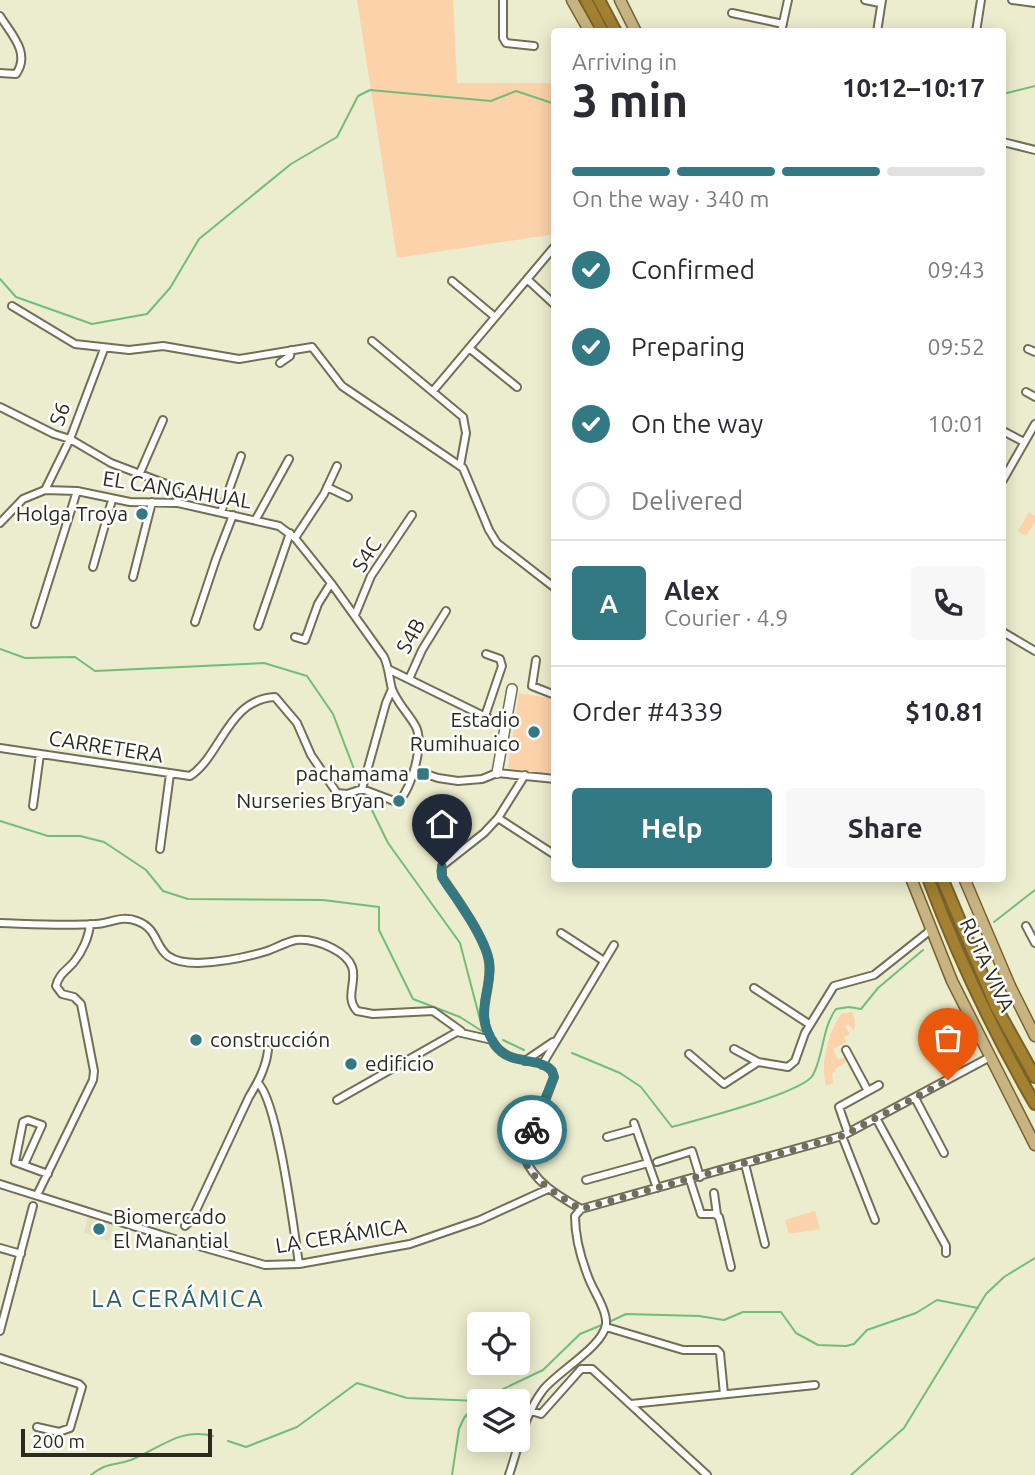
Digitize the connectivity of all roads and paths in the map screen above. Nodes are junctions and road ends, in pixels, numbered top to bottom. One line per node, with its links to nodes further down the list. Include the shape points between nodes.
1 (503, 0): 21 (street, via 506,43)
2 (572, 0): 14 (main road)
3 (586, 0): 15 (highway)
4 (599, 0): 16 (highway)
5 (620, 0): 17 (main road)
6 (788, 0): 18 (street)
7 (866, 0): 10 (street)
8 (981, 0): 20 (street)
9 (1012, 0): 11 (street)
10 (881, 2): 19 (street)
11 (1035, 3)
12 (732, 13): 18 (street)
13 (0, 16): 22 (street, via 20,47 23,61 16,74)
14 (588, 28)
15 (601, 28)
16 (614, 28)
17 (634, 28)
18 (782, 28)
19 (878, 28)
20 (977, 28)
21 (534, 46)
22 (0, 73)
23 (1006, 143): 24 (street)
24 (1035, 150)
25 (551, 251): 26 (street)
26 (527, 279): 28 (street); 30 (street)
27 (452, 281): 30 (street)
28 (551, 301)
29 (12, 306): 33 (street, via 75,344)
30 (495, 317): 32 (street)
31 (372, 341): 37 (street)
32 (469, 348): 36 (street); 37 (street)
33 (104, 349): 34 (street, via 163,346 239,359); 44 (street, S6)
34 (291, 350): 35 (street); 49 (street, via 312,347 342,386)
35 (280, 363)
36 (517, 387)
37 (433, 391): 49 (street, via 463,417 467,433)
38 (1026, 392): 39 (street)
39 (1035, 397)
40 (0, 407): 44 (street)
41 (163, 420): 50 (street)
42 (1035, 424): 45 (street)
43 (1006, 433): 45 (street)
44 (70, 439): 50 (street); 53 (street, S6)
45 (1024, 442): 51 (street)
46 (241, 456): 59 (street)
47 (289, 458): 62 (street)
48 (337, 466): 52 (street)
49 (460, 466): 68 (street, via 497,543)
50 (139, 475): 58 (street, via 169,485 176,491)
51 (1006, 475)
52 (327, 487): 55 (street); 64 (street)
53 (45, 490): 54 (street, EL CANGAHUAL); 63 (street, via 23,499)
54 (78, 491): 56 (street, EL CANGAHUAL); 72 (street)
55 (348, 497)
56 (112, 499): 57 (street, EL CANGAHUAL); 65 (street)
57 (152, 502): 58 (street, EL CANGAHUAL); 66 (street)
58 (178, 503): 59 (street, EL CANGAHUAL)
59 (221, 512): 60 (street, EL CANGAHUAL)
60 (233, 515): 62 (street, EL CANGAHUAL); 71 (street)
61 (412, 515): 70 (street, S4C, via 371,576)
62 (256, 519): 64 (street, EL CANGAHUAL)
63 (0, 524)
64 (293, 536): 67 (street, EL CANGAHUAL); 73 (street)
65 (93, 567)
66 (134, 577)
67 (331, 583): 70 (street, EL CANGAHUAL); 75 (street, via 305,640)
68 (551, 585)
69 (446, 611): 80 (street, S4B)
70 (355, 615): 79 (street, EL CANGAHUAL)
71 (195, 622)
72 (35, 624)
73 (258, 626)
74 (1006, 634): 76 (street)
75 (295, 638)
76 (1035, 651)
77 (486, 654): 84 (street, via 500,659 502,666)
78 (536, 660): 83 (street, via 532,686)
79 (390, 670): 80 (street); 81 (street, EL CANGAHUAL)
80 (409, 679): 84 (street)
81 (392, 689): 88 (street, EL CANGAHUAL, via 418,733); 93 (street)
82 (512, 689): 85 (street)
83 (551, 693)
84 (485, 716): 85 (street)
85 (504, 726): 89 (street)
86 (0, 748): 87 (street, CARRETERA)
87 (40, 754): 90 (street, CARRETERA); 94 (street)
88 (414, 770): 89 (street, via 458,781); 93 (street, EL CANGAHUAL, via 399,801)
89 (497, 773): 91 (street)
90 (170, 774): 93 (street, CARRETERA, via 190,776 246,708 275,697 297,723 311,755 337,793); 96 (street)
91 (525, 775): 92 (street); 95 (street)
92 (551, 778)
93 (362, 789)
94 (33, 806)
95 (498, 818): 97 (street); 117 (street, via 441,871 488,955 483,1007)
96 (160, 849)
97 (551, 852)
98 (912, 882): 105 (main road, RUTA VIVA)
99 (930, 882): 132 (highway, RUTA VIVA, via 993,1024)
100 (944, 882): 126 (highway, RUTA VIVA, via 996,1007)
101 (966, 882): 115 (main road, RUTA VIVA)
102 (0, 923): 103 (street)
103 (90, 924): 114 (street, via 136,920 150,929 168,957 196,963 239,959 295,940 309,940 332,948 351,963 352,1000 357,1011 433,1011); 142 (street, via 81,952 59,976 57,986 81,1004 93,1080)
104 (1026, 926): 109 (street)
105 (930, 929): 107 (street); 108 (main road, RUTA VIVA)
106 (561, 933): 111 (street)
107 (918, 940): 108 (street); 113 (street, via 874,975 834,986)
108 (935, 941): 122 (main road, RUTA VIVA)
109 (1035, 943)
110 (614, 945): 111 (street)
111 (604, 961): 116 (street)
112 (754, 988): 113 (street)
113 (810, 1024): 124 (street, via 788,1067)
114 (461, 1031): 117 (street); 131 (street)
115 (1034, 1032)
116 (560, 1036): 123 (street); 125 (street)
117 (492, 1040): 123 (street, via 503,1054)
118 (734, 1049): 124 (street)
119 (268, 1050): 127 (street)
120 (846, 1050): 129 (street)
121 (689, 1054): 124 (street, via 724,1084)
122 (990, 1057): 130 (street); 136 (main road, RUTA VIVA)
123 (525, 1061): 125 (street)
124 (758, 1062)
125 (542, 1065): 148 (street, via 549,1067 554,1077 524,1156)
126 (1035, 1077)
127 (258, 1083): 155 (street); 160 (street, via 268,1101 289,1193)
128 (879, 1085): 129 (street)
129 (868, 1091): 134 (street, via 839,1107)
130 (915, 1098): 133 (street); 137 (street)
131 (337, 1100)
132 (1035, 1104)
133 (876, 1118): 134 (street); 158 (street)
134 (845, 1135): 140 (street); 154 (street)
135 (607, 1137): 139 (street, via 635,1126)
136 (1035, 1145)
137 (944, 1153)
138 (657, 1162): 143 (street, via 692,1151)
139 (648, 1163): 144 (street); 147 (street)
140 (745, 1164): 143 (street); 156 (street)
141 (24, 1165): 141 (street, via 42,1125 29,1120 23,1122 15,1158); 142 (street)
142 (48, 1174): 150 (street)
143 (700, 1177): 145 (street)
144 (586, 1180)
145 (690, 1180): 147 (street); 153 (street, via 701,1214)
146 (0, 1184): 150 (street, LA CERÁMICA)
147 (657, 1188): 152 (street)
148 (548, 1189): 152 (street); 160 (street, LA CERÁMICA, via 480,1220 410,1244)
149 (713, 1193): 153 (street)
150 (37, 1195): 160 (street, LA CERÁMICA, via 265,1265)
151 (33, 1206): 159 (street)
152 (581, 1209): 162 (street, via 575,1216 579,1251)
153 (717, 1215): 161 (street)
154 (875, 1220)
155 (186, 1226)
156 (765, 1244)
157 (0, 1248): 159 (street)
158 (946, 1253)
159 (22, 1254): 163 (street)
160 (299, 1264)
161 (732, 1267)
162 (606, 1327): 166 (street, via 683,1350 717,1350); 168 (street, via 544,1390)
163 (0, 1331)
164 (0, 1358): 169 (street, via 82,1387 70,1428 59,1432)
165 (815, 1385): 166 (street)
166 (724, 1394): 167 (street)
167 (631, 1405): 168 (street, via 585,1368 542,1413); 172 (street)
168 (531, 1411)
169 (37, 1427)
170 (515, 1452): 171 (street)
171 (509, 1475)
172 (707, 1475)

